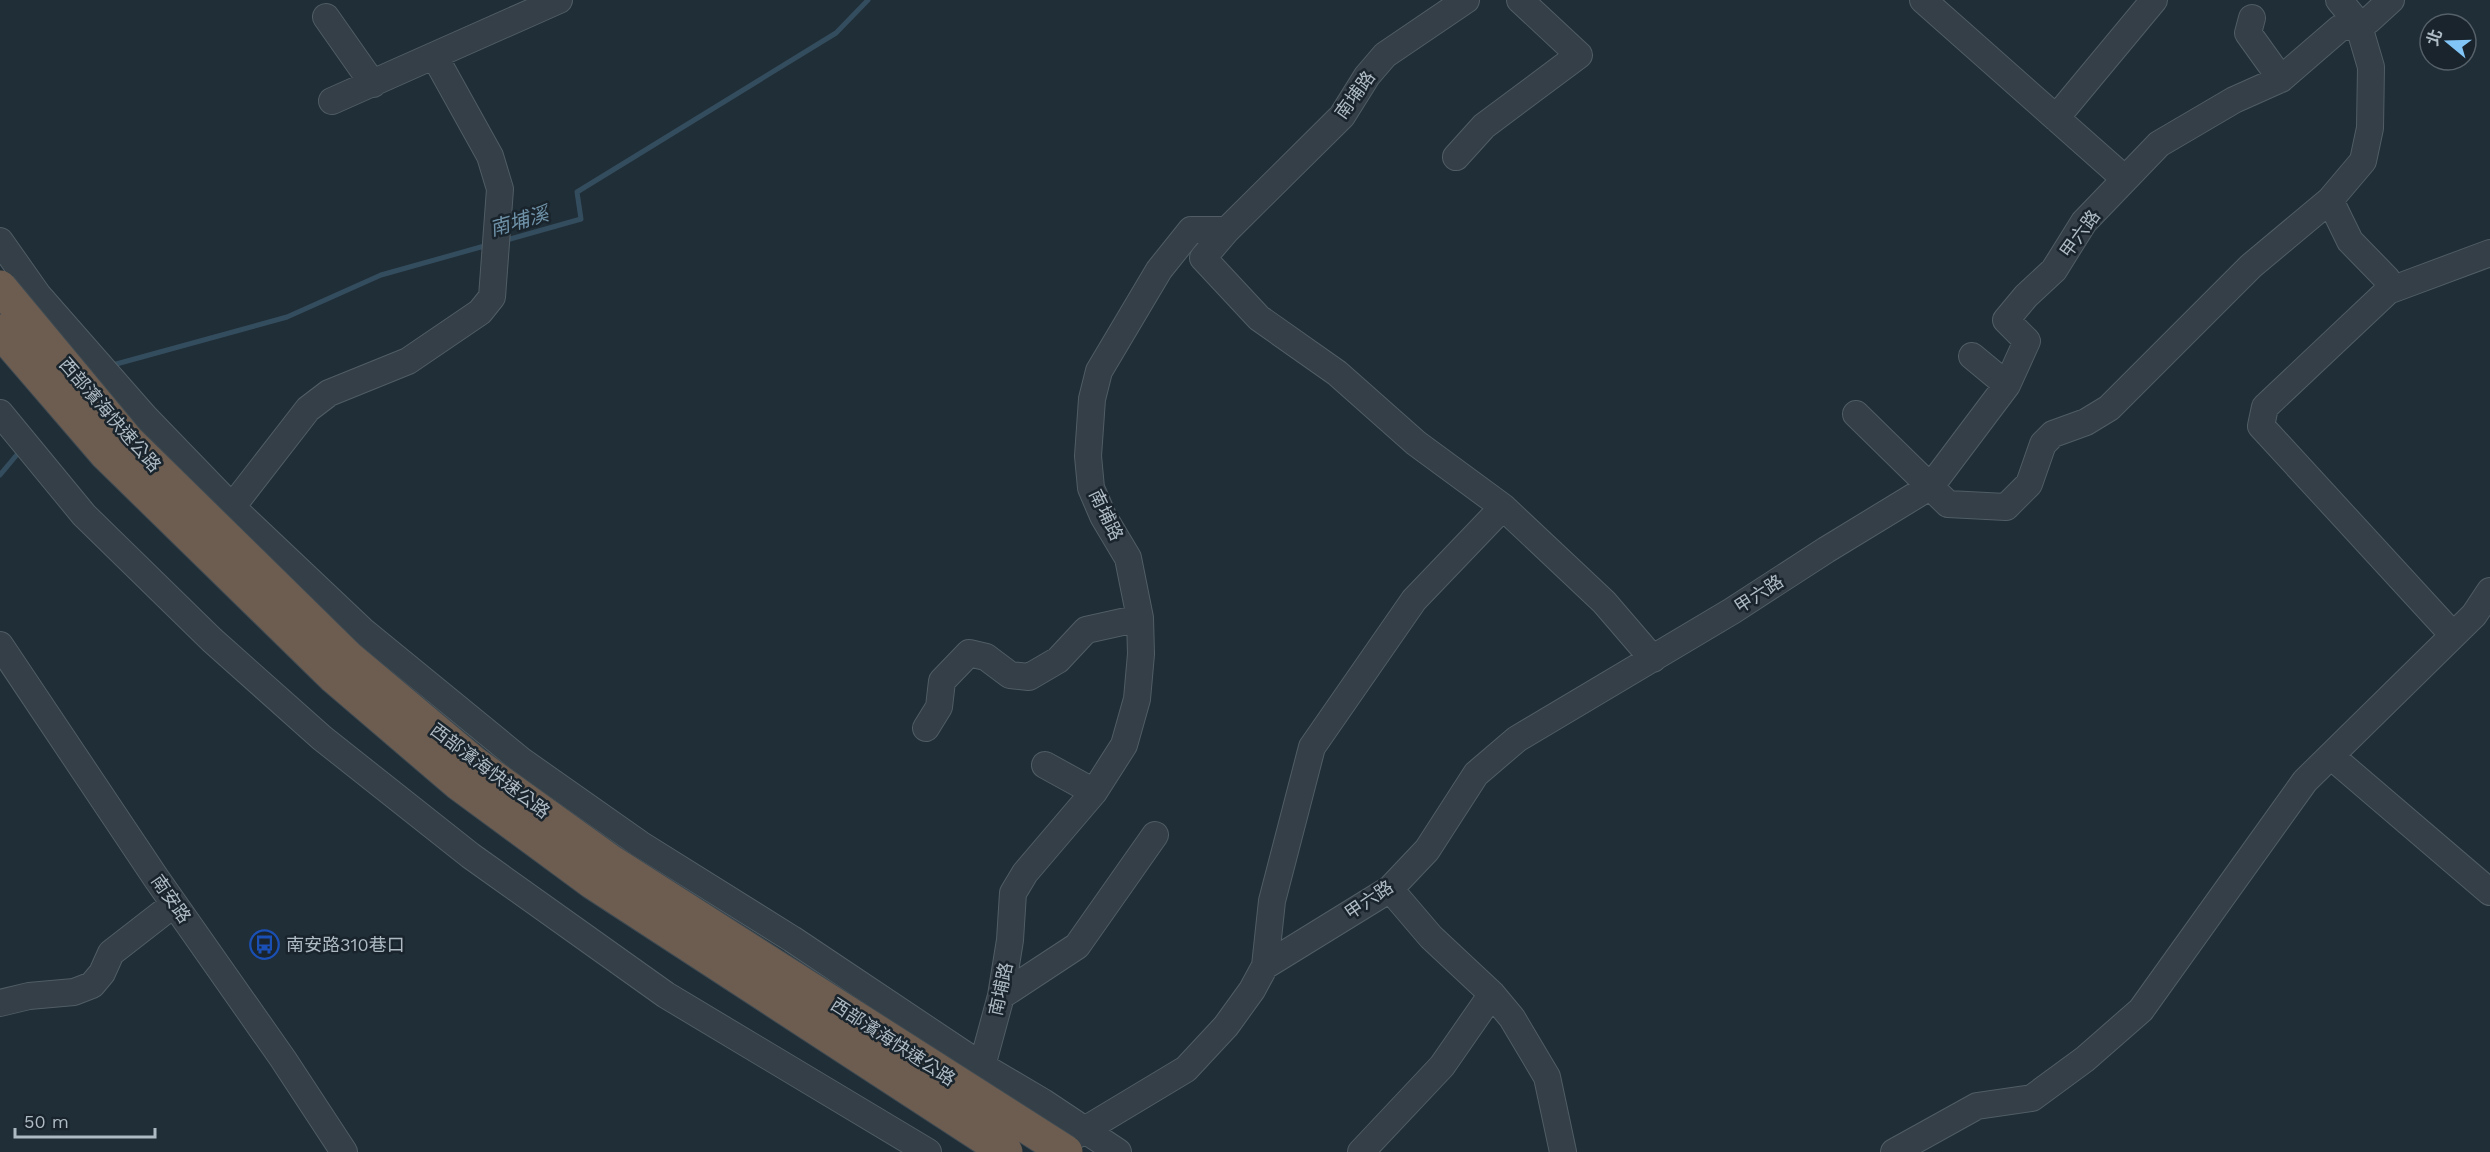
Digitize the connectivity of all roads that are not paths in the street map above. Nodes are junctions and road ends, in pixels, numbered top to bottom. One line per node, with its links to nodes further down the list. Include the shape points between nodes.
1 (559, 0): 11 (street)
2 (1466, 0): 19 (street, 南埔路, via 1385,55 1342,116)
3 (1520, 0): 16 (street, via 1579,55 1484,126)
4 (1923, 0): 15 (street)
5 (2154, 0): 15 (street)
6 (2339, 0): 10 (street)
7 (2391, 0): 10 (street, 甲六路, via 2368,21)
8 (326, 17): 13 (street)
9 (2252, 18): 12 (street, via 2248,33)
10 (2358, 23): 12 (street, 甲六路, via 2340,28); 18 (street, via 2371,67 2370,128 2363,161)
11 (435, 57): 13 (street); 30 (street, via 490,156 500,189 492,297 480,312 408,361 329,393 308,410)
12 (2281, 79): 17 (street, 甲六路, via 2234,100 2159,144)
13 (373, 84): 14 (street)
14 (332, 101)
15 (2056, 118): 17 (street)
16 (1456, 157)
17 (2125, 179): 26 (street, 甲六路, via 2084,222 2054,270 2006,320 2027,340)
18 (2330, 200): 23 (street, via 2350,241 2387,279); 29 (street, via 2251,266 2109,408 2086,422 2053,434 2043,444 2029,484 2006,507 1948,504)
19 (1227, 230): 31 (street, via 1203,258 1259,318 1337,372 1416,443); 33 (street, 南埔路, via 1191,230 1159,270 1099,371 1092,399 1088,456 1091,488 1102,516 1128,558)
20 (0, 241): 30 (street, via 38,294 145,417)
21 (2490, 253): 23 (street)
22 (0, 287): 50 (highway, 西部濱海快速公路, bridge, via 128,441 349,658 474,763 610,861)
23 (2388, 291): 34 (street, via 2265,407 2262,426)
24 (0, 331): 54 (highway, 西部濱海快速公路, bridge, via 106,454 334,677 459,784 592,882)
25 (1972, 356): 26 (street)
26 (2007, 385): 29 (street, 甲六路)
27 (0, 413): 52 (street, via 84,515 212,640 322,738 471,856 666,994)
28 (1856, 414): 29 (street)
29 (1931, 486): 36 (street, 甲六路)
30 (232, 507): 49 (street, via 362,630 522,761 640,844 792,939)
31 (1503, 507): 36 (street, via 1604,602); 45 (street, via 1414,600 1312,747 1272,901)
32 (2490, 591): 34 (street, via 2474,615)
33 (1140, 618): 37 (street, via 1086,630 1058,660 1029,677 1010,675 986,657 969,653 942,681 939,707); 40 (street, 南埔路, via 1137,699 1124,745)
34 (2453, 635): 38 (street)
35 (0, 645): 44 (street, 南安路)
36 (1653, 659): 42 (street, 甲六路, via 1517,739 1476,774 1427,850)
37 (926, 728)
38 (2331, 756): 43 (street); 59 (street, via 2305,781 2141,1010 2032,1098 1977,1106)
39 (1045, 765): 40 (street)
40 (1094, 792): 47 (street, 南埔路, via 1025,873 1013,893)
41 (1155, 835): 47 (street, via 1077,946)
42 (1390, 889): 45 (street, 甲六路); 46 (street, via 1431,937)
43 (2490, 892)
44 (174, 904): 48 (street, via 111,953 92,985 74,992); 51 (street, 南安路)
45 (1265, 966): 50 (street, 甲六路, via 1226,1026 1186,1069)
46 (1492, 994): 57 (street, via 1442,1066); 58 (street, via 1512,1018 1547,1077)
47 (1001, 996): 49 (street, 南埔路)
48 (0, 1003)
49 (982, 1066): 50 (street); 53 (street, 南埔路)
50 (1076, 1141): 55 (street, 甲六路); 56 (street)
51 (344, 1152)
52 (928, 1152)
53 (985, 1152)
54 (1006, 1152)
55 (1048, 1152)
56 (1118, 1152)
57 (1361, 1152)
58 (1563, 1152)
59 (1894, 1152)

